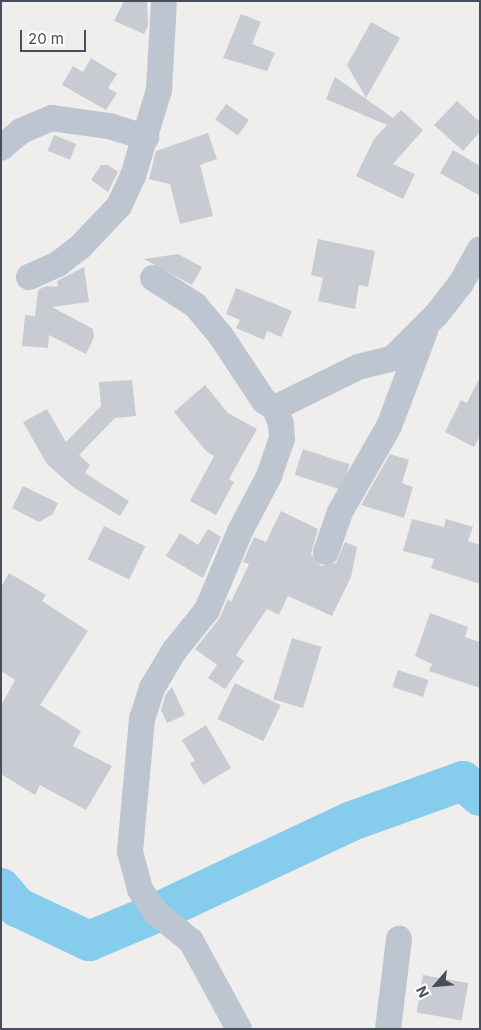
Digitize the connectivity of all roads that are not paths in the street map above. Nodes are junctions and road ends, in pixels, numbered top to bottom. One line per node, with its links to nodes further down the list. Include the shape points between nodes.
1 (164, 1): 2 (street, via 159,90)
2 (146, 137): 3 (street, via 101,124 51,118 21,131); 5 (street, via 122,199 107,220 70,255)
3 (1, 148)
4 (480, 249): 7 (street, via 460,285)
5 (29, 277)
6 (153, 278): 8 (street, via 200,310 222,336 264,401)
7 (426, 325): 8 (street, via 393,358 358,367); 9 (street, via 389,426 340,512)
8 (275, 408): 11 (street, via 282,439 269,476 240,531 207,610 174,651 150,695 142,719 130,850 140,889 156,913 191,941)
9 (326, 552)
10 (399, 938): 12 (street)
11 (239, 1029)
12 (388, 1029)

